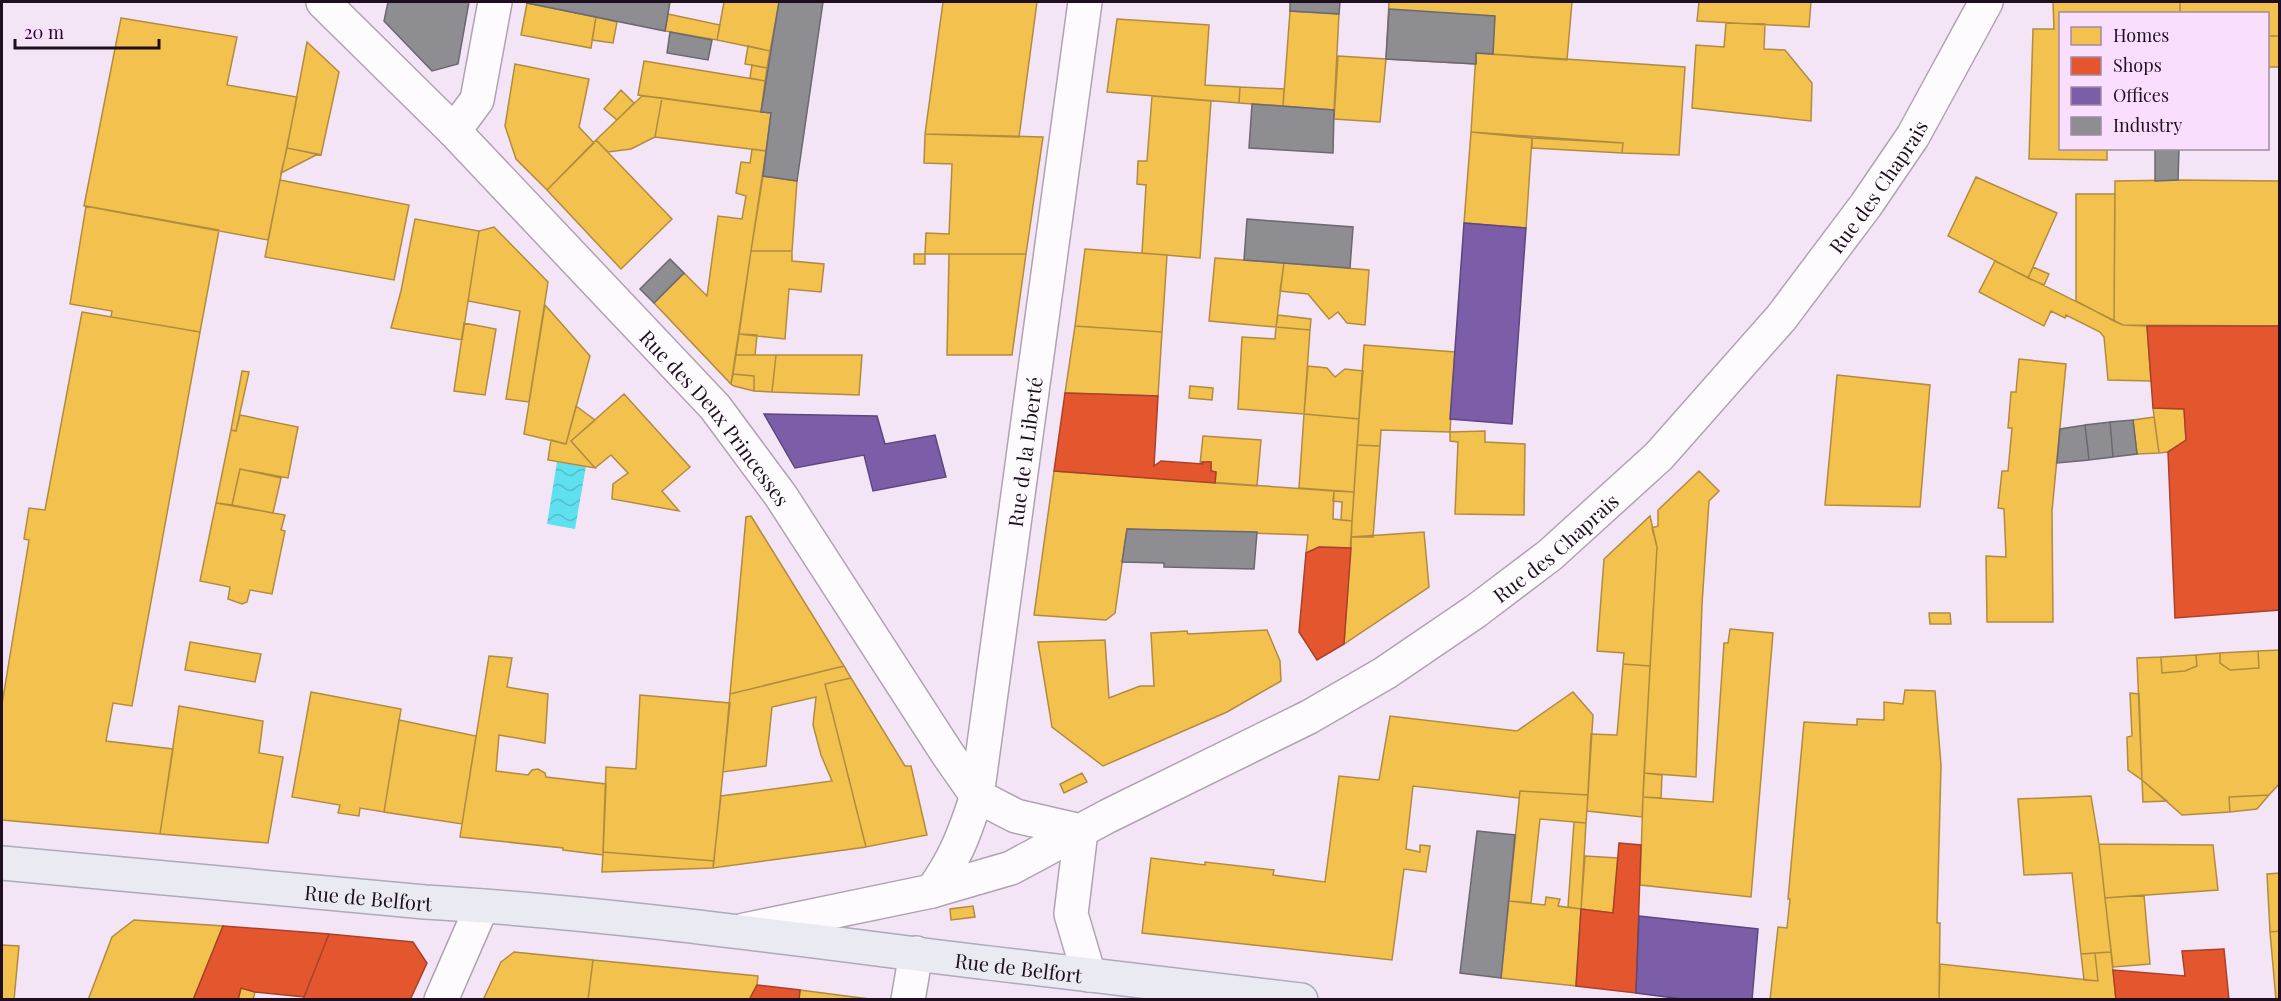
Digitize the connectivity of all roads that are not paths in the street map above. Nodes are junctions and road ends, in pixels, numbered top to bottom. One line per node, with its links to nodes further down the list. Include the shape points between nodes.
1 (323, 2): 5 (street, Rue des Deux Princesses)
2 (495, 2): 5 (street, via 477,100)
3 (1084, 2): 6 (street, Rue de la Liberté)
4 (1986, 2): 7 (street, Rue des Chaprais, via 1913,136 1866,205 1781,318 1659,456 1550,555 1385,673 1309,717)
5 (454, 131): 6 (street, Rue des Deux Princesses, via 715,407 742,441)
6 (977, 796): 7 (street, Rue des Deux Princesses, via 1016,816); 9 (street, Rue de la Liberté, via 949,868)
7 (1081, 831): 9 (street, Rue de Belfort, via 1011,868); 13 (street, via 1071,915)
8 (2, 863): 10 (main road, Rue de Belfort)
9 (932, 891): 11 (street, Rue de Belfort)
10 (482, 906): 11 (main road, Rue de Belfort); 14 (street)
11 (735, 932): 12 (main road, Rue de Belfort)
12 (916, 953): 13 (main road, Rue de Belfort); 15 (street)
13 (1089, 975): 16 (main road, Rue de Belfort)
14 (441, 999)
15 (908, 999)
16 (1301, 999)

